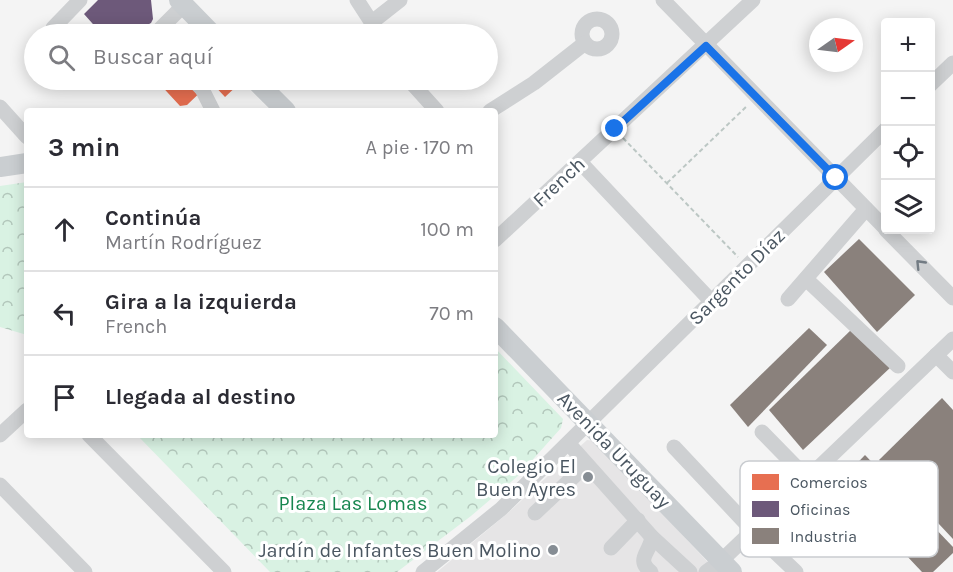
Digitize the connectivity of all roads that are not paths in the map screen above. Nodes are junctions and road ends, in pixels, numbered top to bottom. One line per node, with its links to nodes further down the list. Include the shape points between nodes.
1 (80, 0): 7 (street)
2 (357, 0): 10 (street)
3 (400, 0): 11 (street)
4 (663, 0): 13 (street)
5 (753, 0): 13 (street, French)
6 (181, 2): 8 (street); 9 (main road)
7 (57, 24)
8 (163, 24)
9 (202, 24)
10 (373, 24)
11 (379, 24)
12 (585, 44): 23 (street)
13 (706, 46): 26 (street, French); 29 (street)
14 (953, 63): 15 (street)
15 (935, 80)
16 (202, 90): 20 (street)
17 (265, 90): 21 (main road)
18 (418, 90): 22 (street)
19 (0, 107): 25 (street)
20 (212, 108)
21 (283, 108)
22 (434, 108)
23 (495, 108)
24 (881, 133): 29 (street, Sargento Díaz)
25 (24, 134)
26 (580, 162): 33 (street, French); 37 (street)
27 (24, 163): 28 (main road)
28 (0, 167)
29 (836, 178): 30 (street); 37 (street, Sargento Díaz)
30 (867, 209): 31 (street); 34 (street)
31 (881, 224)
32 (891, 234): 35 (street, one-way to 32)
33 (498, 237)
34 (806, 279): 36 (street); 41 (street)
35 (953, 298)
36 (788, 299)
37 (712, 302): 44 (street, Sargento Díaz)
38 (498, 330): 44 (main road, Avenida Uruguay)
39 (953, 339): 40 (street)
40 (936, 355): 42 (street); 51 (street)
41 (898, 366)
42 (953, 372)
43 (24, 413): 46 (street)
44 (589, 424): 48 (street, Sargento Díaz); 62 (main road, Avenida Uruguay)
45 (762, 432): 50 (street)
46 (0, 435)
47 (91, 438): 64 (street)
48 (569, 444): 52 (street); 61 (street, Sargento Díaz)
49 (675, 447): 55 (street)
50 (790, 461)
51 (825, 461)
52 (586, 465): 54 (street); 56 (street)
53 (0, 485): 63 (street)
54 (536, 513)
55 (740, 517)
56 (638, 520): 57 (street); 59 (street)
57 (652, 537): 66 (street, via 642,559); 67 (street)
58 (740, 546): 62 (street)
59 (611, 548)
60 (780, 557): 68 (street)
61 (441, 567): 65 (street, Sargento Díaz)
62 (720, 568)
63 (85, 572)
64 (224, 572)
65 (423, 572)
66 (651, 572)
67 (690, 572)
68 (796, 572)

